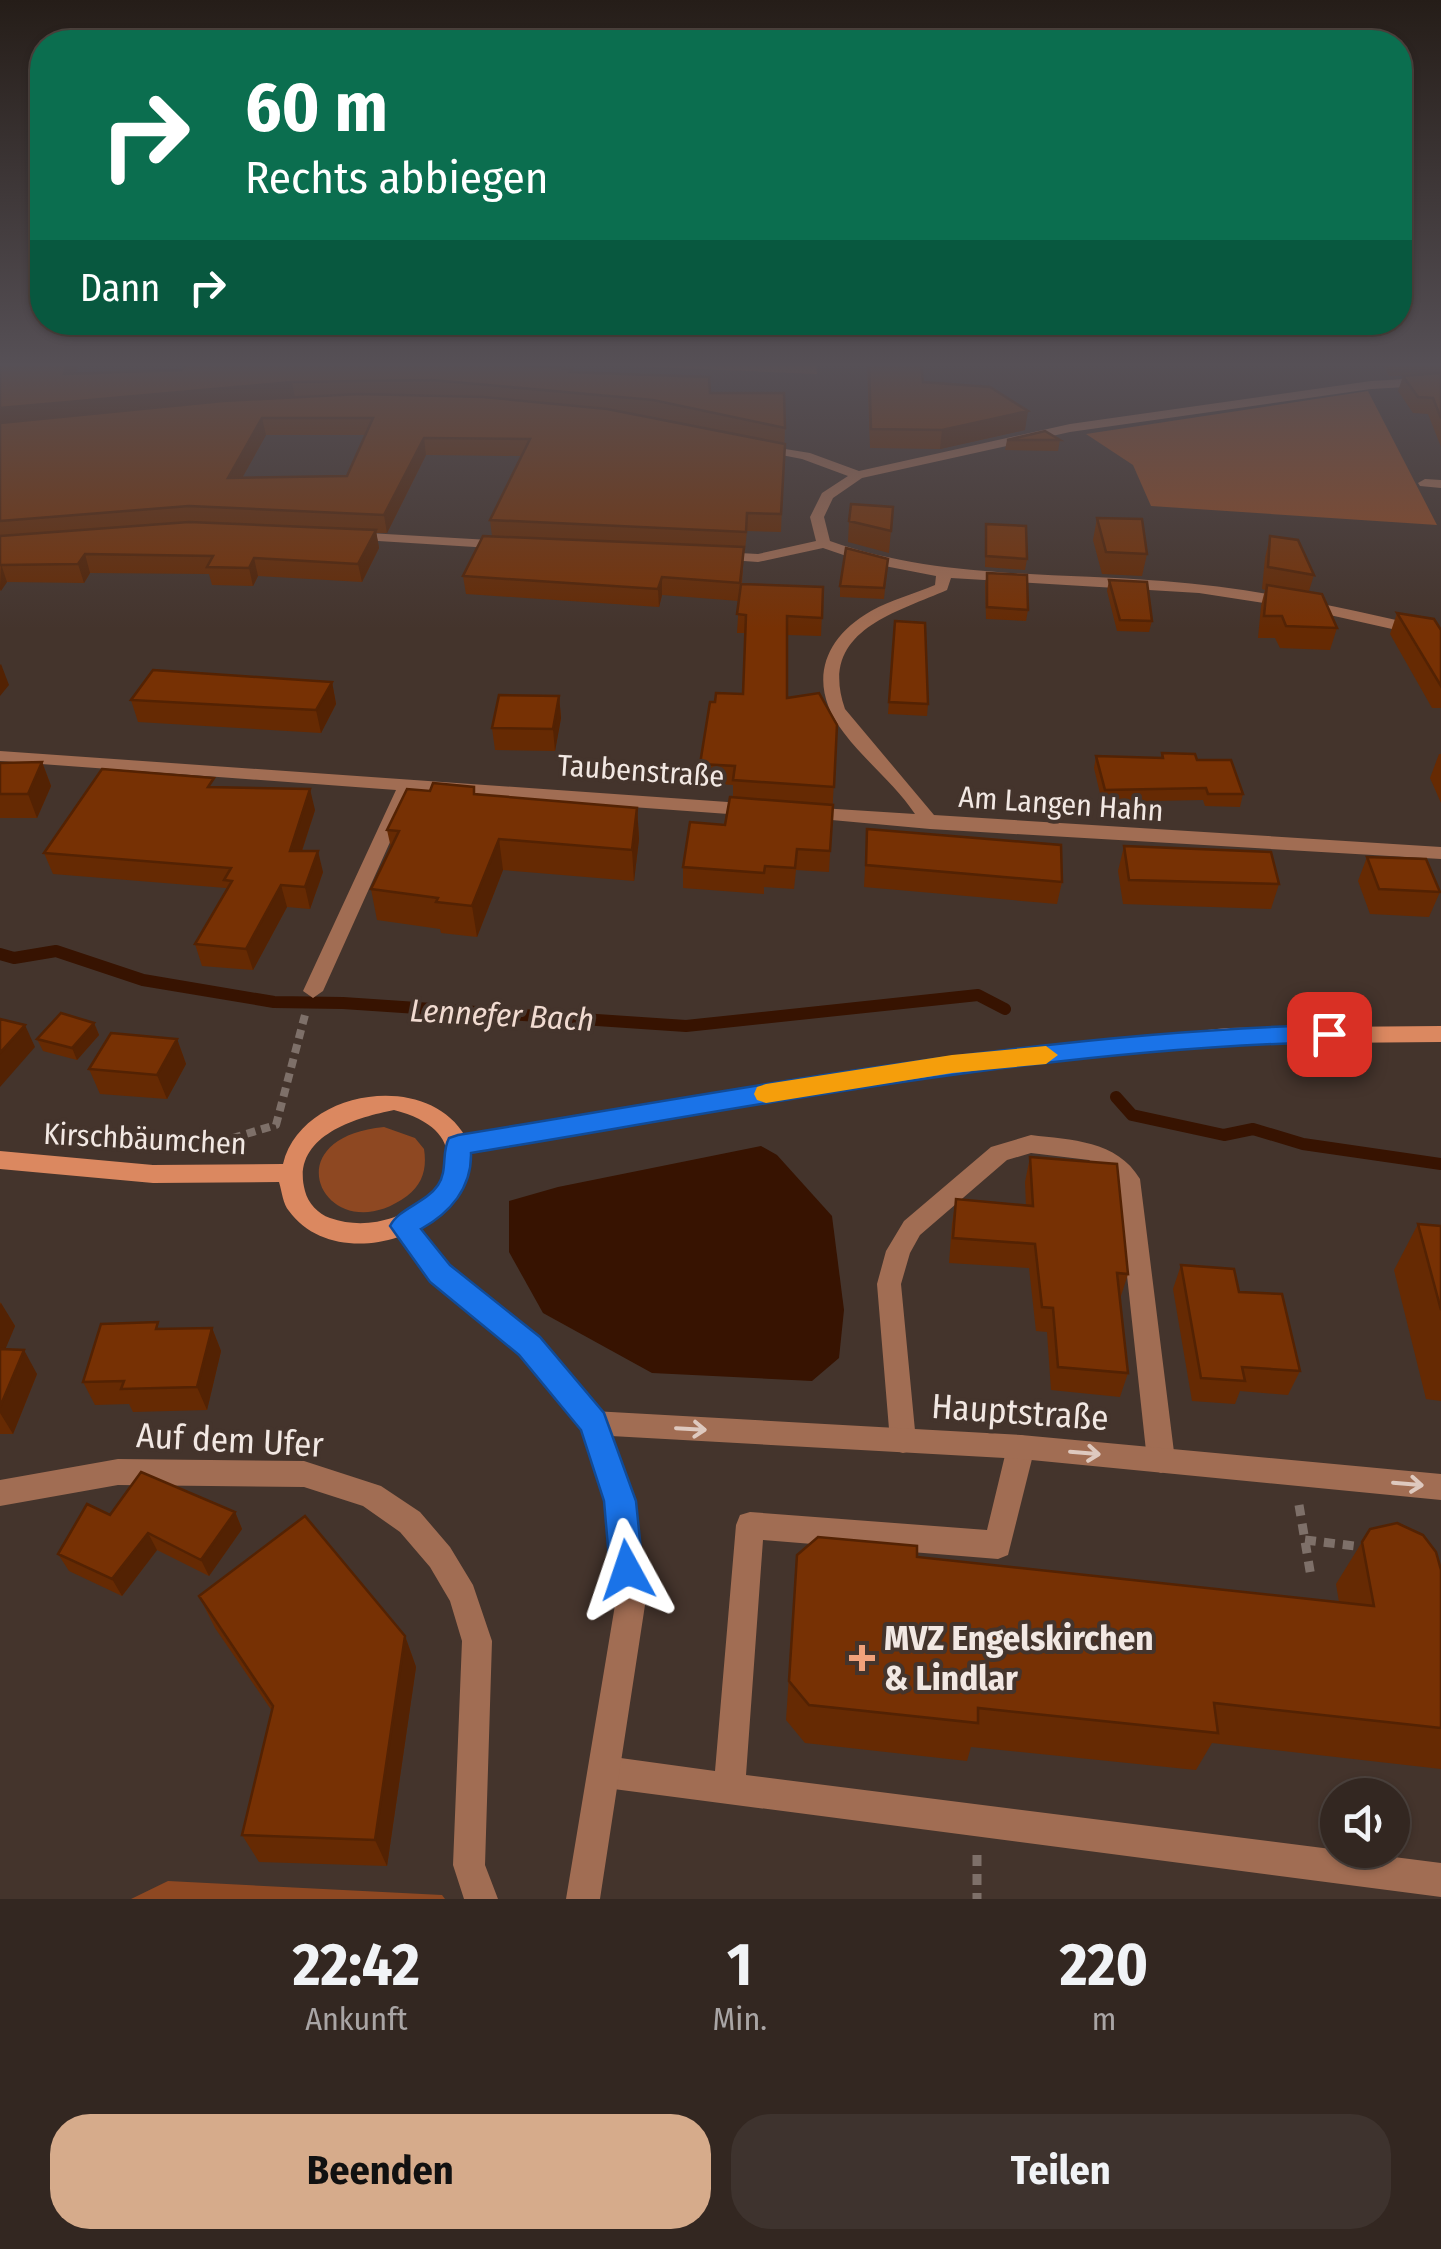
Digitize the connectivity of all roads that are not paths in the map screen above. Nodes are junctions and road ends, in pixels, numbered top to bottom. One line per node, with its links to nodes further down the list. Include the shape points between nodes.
1 (785, 452): 3 (street)
2 (963, 452): 3 (street)
3 (858, 475): 5 (street, via 827,496 818,518)
4 (342, 536): 6 (street)
5 (824, 544): 7 (street, via 758,558); 8 (street, via 862,560)
6 (521, 545)
7 (699, 555)
8 (944, 572): 9 (street, via 1240,591); 12 (street, Am Langen Hahn, via 942,588 866,620 828,672 832,701 854,740 904,787)
9 (1441, 634)
10 (0, 756): 11 (street, Taubenstraße)
11 (407, 784): 12 (street, Taubenstraße); 14 (street)
12 (930, 823): 13 (street, Am Langen Hahn)
13 (1441, 853)
14 (313, 991)
15 (1441, 1034): 16 (main road, via 1227,1036 952,1064)
16 (458, 1146): 18 (main road, via 436,1115 394,1102 370,1103 324,1121 306,1136); 19 (main road, via 459,1168 449,1191 430,1212)
17 (0, 1160): 18 (main road, Kirschbäumchen, via 153,1174)
18 (288, 1174): 19 (main road, via 292,1198 308,1219 336,1232)
19 (403, 1226): 20 (street, via 440,1273 529,1346)
20 (593, 1423): 21 (street, Hauptstraße, one-way to 21); 26 (street, via 620,1501 630,1605)
21 (904, 1441): 22 (street, Hauptstraße); 23 (street, via 888,1284 898,1251 912,1228 970,1176 999,1153 1031,1144 1095,1152 1128,1179)
22 (1022, 1447): 23 (street, Hauptstraße, one-way to 23); 27 (street, via 998,1545 750,1525)
23 (1161, 1460): 24 (street, Hauptstraße, one-way to 24)
24 (1441, 1487)
25 (0, 1494): 29 (street, Auf dem Ufer, via 118,1472 304,1474 371,1494 410,1522 463,1596 477,1641 469,1865)
26 (606, 1772): 27 (street); 30 (street)
27 (729, 1789): 28 (street)
28 (1441, 1880)
29 (480, 1899)
30 (583, 1899)

